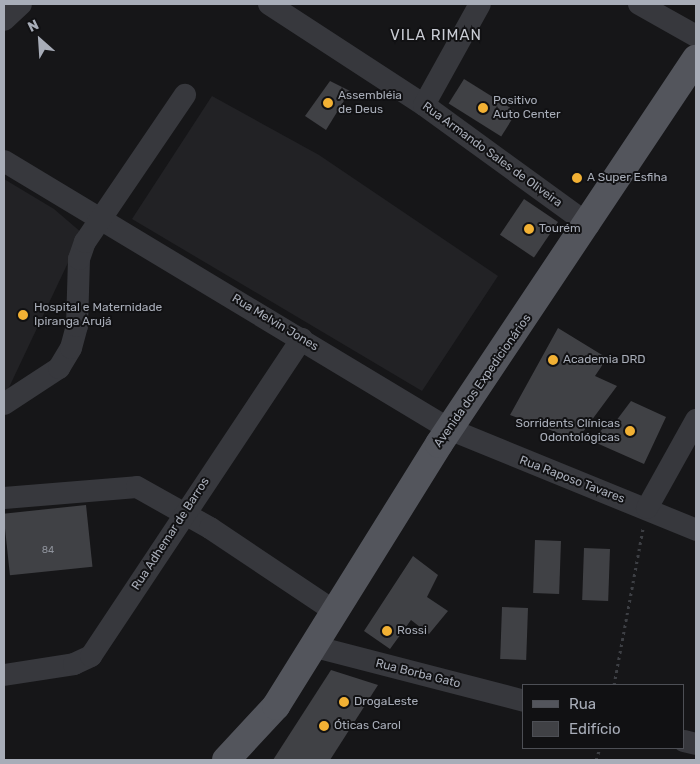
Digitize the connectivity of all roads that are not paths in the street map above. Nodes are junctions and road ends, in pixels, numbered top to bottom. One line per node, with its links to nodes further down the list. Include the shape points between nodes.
1 (21, 4): 5 (street)
2 (270, 4): 9 (street, Rua Armando Sales de Oliveira)
3 (480, 4): 9 (street)
4 (640, 4): 6 (street)
5 (4, 20)
6 (696, 36)
7 (696, 59): 12 (main road, Avenida dos Expedicionários)
8 (185, 95): 11 (street)
9 (424, 105): 12 (street, Rua Armando Sales de Oliveira)
10 (4, 161): 11 (street, Rua Melvin Jones)
11 (101, 217): 13 (street, Rua Melvin Jones); 14 (street, via 79,259 77,326 71,348 59,368)
12 (589, 225): 16 (main road, Avenida dos Expedicionários)
13 (302, 339): 16 (street, Rua Melvin Jones); 19 (street, Rua Adhemar de Barros)
14 (4, 404)
15 (696, 420): 18 (street)
16 (449, 429): 18 (street, Rua Raposo Tavares); 21 (main road, Avenida dos Expedicionários)
17 (4, 498): 19 (street, via 126,486)
18 (647, 508): 20 (street, Rua Raposo Tavares)
19 (184, 513): 21 (street); 23 (street, Rua Adhemar de Barros, via 91,656 74,664)
20 (696, 530)
21 (334, 611): 22 (main road, Avenida dos Expedicionários)
22 (312, 646): 24 (street, Rua Borba Gato); 25 (main road, Avenida dos Expedicionários)
23 (4, 676)
24 (522, 700)
25 (276, 706): 26 (main road, Avenida dos Expedicionários); 27 (main road, Avenida dos Expedicionários, via 269,734)
26 (226, 760)
27 (254, 760)

